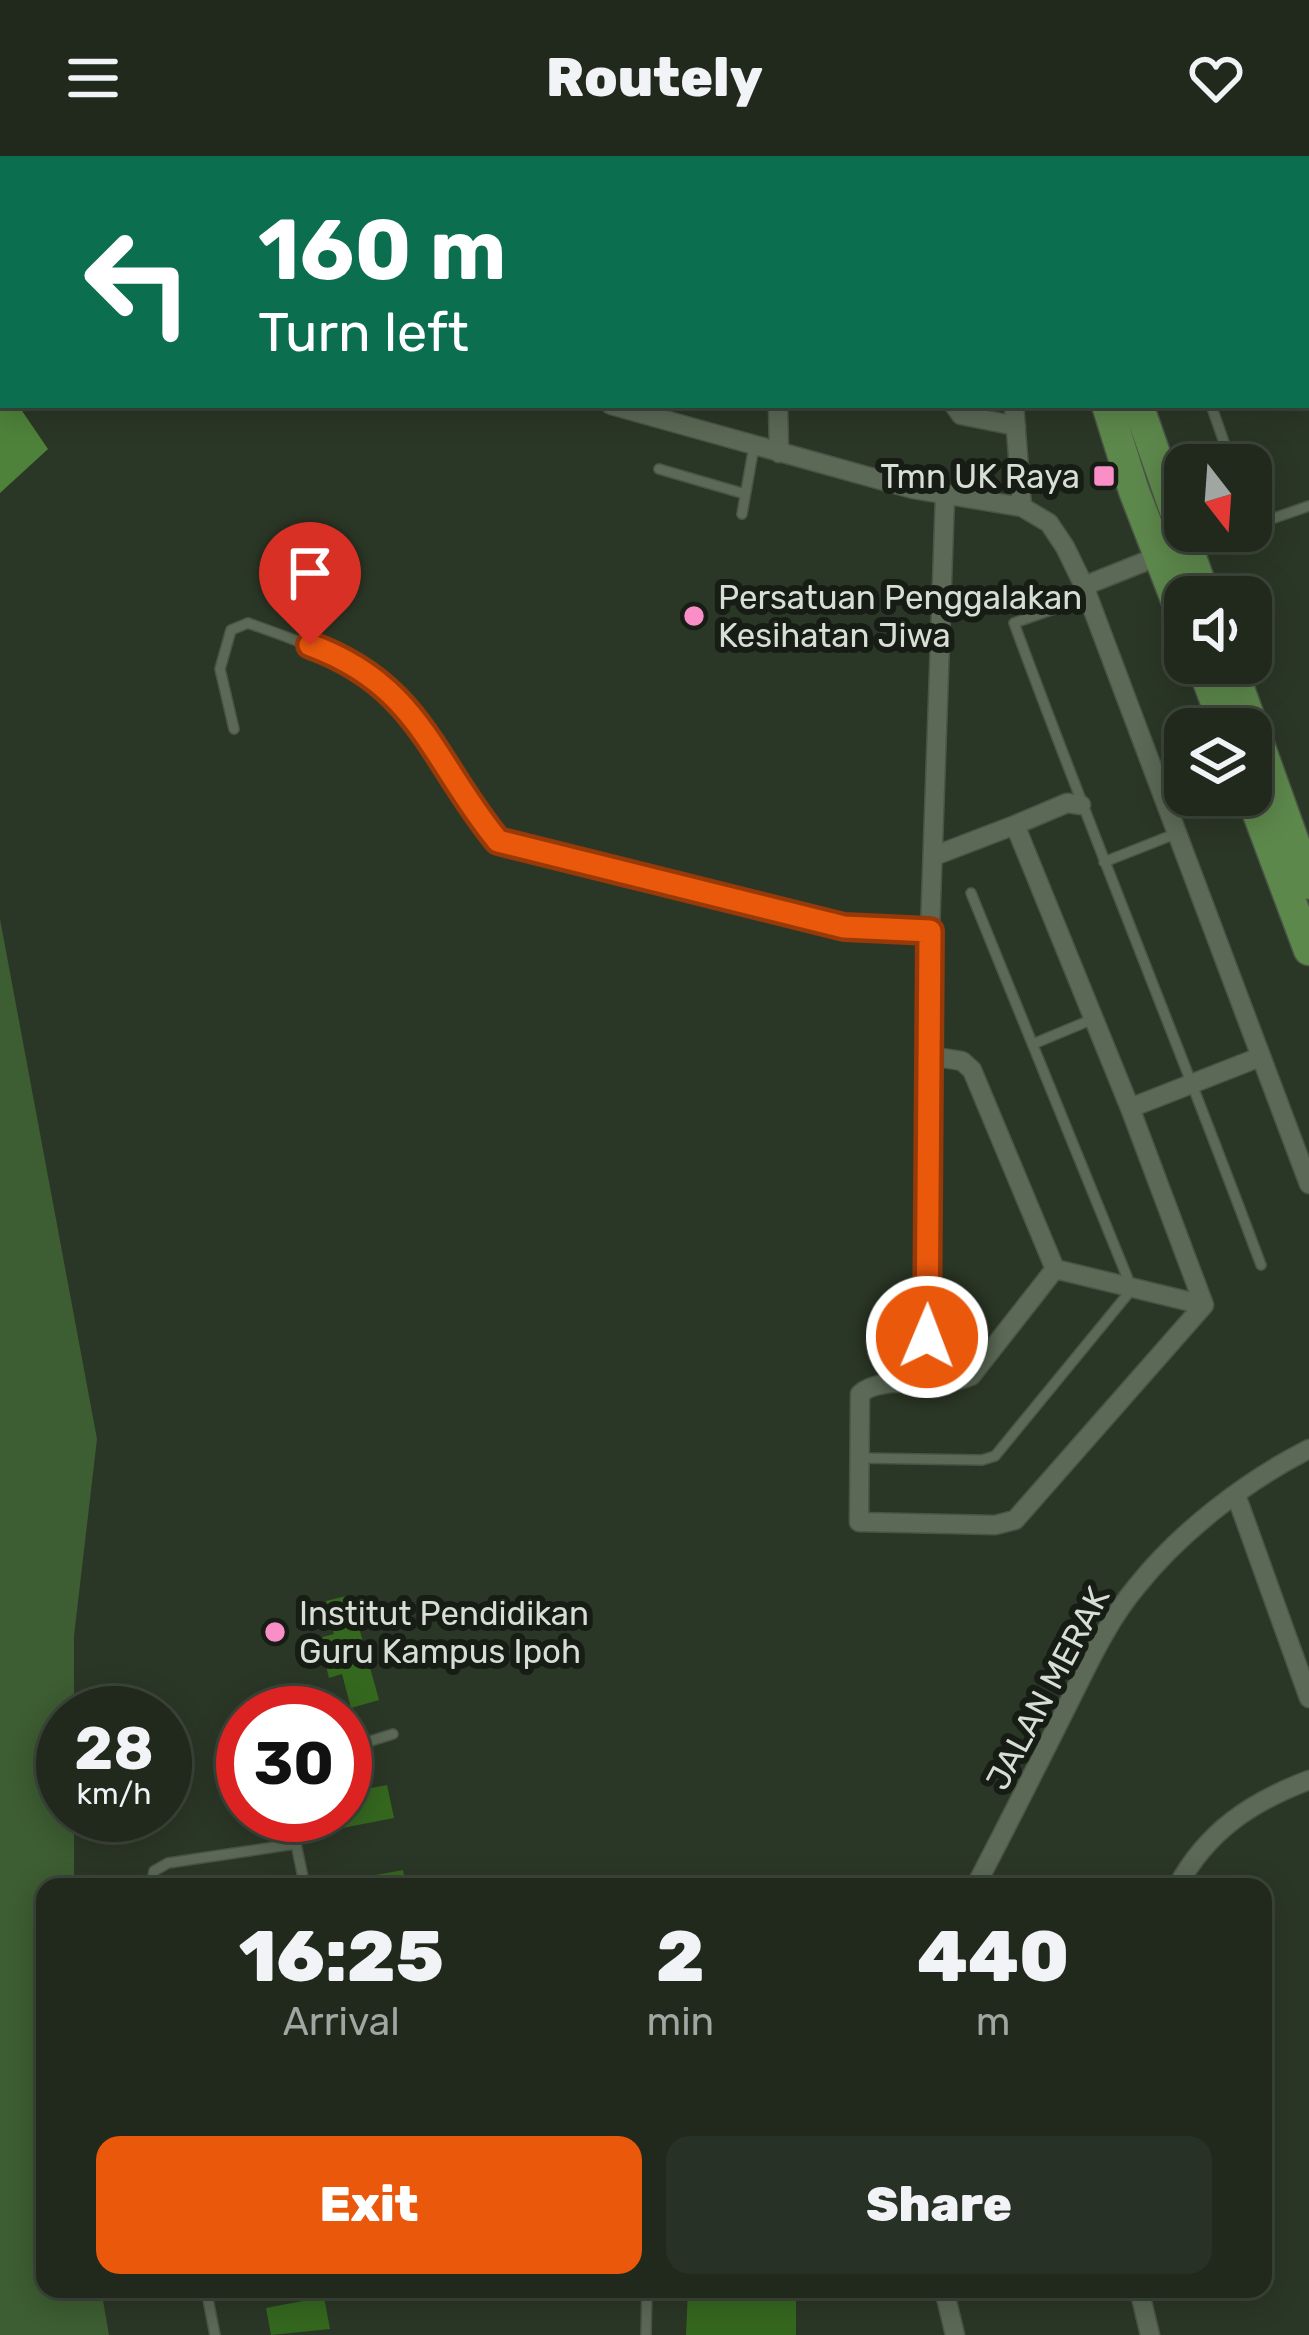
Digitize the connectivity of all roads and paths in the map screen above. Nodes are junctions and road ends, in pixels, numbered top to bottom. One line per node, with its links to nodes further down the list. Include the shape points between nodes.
1 (616, 408): 10 (street)
2 (778, 408): 11 (street)
3 (956, 408): 8 (street, via 961,416)
4 (1014, 408): 8 (street)
5 (1108, 408): 20 (main road)
6 (1138, 408): 15 (main road)
7 (1212, 408): 9 (lane)
8 (1016, 426): 17 (street)
9 (1225, 444)
10 (754, 446): 11 (street); 13 (lane)
11 (779, 453): 14 (street)
12 (659, 469): 13 (lane)
13 (745, 494): 18 (lane)
14 (945, 496): 17 (street); 33 (street)
15 (1164, 498)
16 (1309, 506): 19 (lane)
17 (1022, 507): 25 (street, via 1049,524)
18 (742, 514)
19 (1272, 518)
20 (1164, 532)
21 (1173, 552): 22 (main road); 23 (main road); 24 (main road); 25 (street)
22 (1177, 576)
23 (1180, 576)
24 (1190, 576)
25 (1086, 591): 28 (lane, via 1014,623); 31 (street)
26 (1238, 684): 35 (main road)
27 (234, 729): 38 (lane, via 220,669 231,630 248,623 340,656 400,699 498,841 844,927)
28 (1081, 805): 30 (street); 34 (lane)
29 (1259, 816): 32 (main road)
30 (1015, 825): 33 (street); 41 (street)
31 (1175, 834): 34 (lane); 44 (street)
32 (1270, 845): 37 (main road); 40 (main road)
33 (934, 856): 38 (street)
34 (1104, 862): 45 (lane)
35 (1309, 884)
36 (971, 893): 42 (lane)
37 (1309, 897): 39 (main road, via 1301,910)
38 (930, 931): 43 (street)
39 (1309, 937)
40 (1309, 950)
41 (1094, 1018): 42 (lane); 46 (street)
42 (1033, 1044): 50 (lane)
43 (930, 1056): 49 (street, via 972,1070); 52 (street)
44 (1261, 1057): 45 (street); 47 (street)
45 (1194, 1084): 46 (street); 48 (lane)
46 (1130, 1108): 51 (street)
47 (1309, 1184)
48 (1261, 1264)
49 (1055, 1269): 50 (street); 52 (street, via 980,1368)
50 (1132, 1289): 51 (street); 54 (lane, via 995,1456)
51 (1204, 1306): 54 (street, via 1015,1520 861,1524)
52 (927, 1384): 54 (street, via 866,1387)
53 (1309, 1449): 55 (street, JALAN MERAK)
54 (859, 1458)
55 (1237, 1496): 56 (street); 63 (street, JALAN MERAK, via 1170,1550 1109,1626)
56 (1309, 1698)
57 (393, 1734): 58 (lane)
58 (372, 1741)
59 (1309, 1780): 64 (street, via 1216,1831)
60 (295, 1844): 61 (lane, via 168,1863); 62 (lane)
61 (153, 1878)
62 (303, 1878)
63 (980, 1878)
64 (1183, 1878)
65 (208, 2298): 69 (lane)
66 (647, 2298): 70 (lane)
67 (946, 2298): 71 (street)
68 (1141, 2298): 72 (street)
69 (215, 2335)
70 (646, 2335)
71 (955, 2335)
72 (1150, 2335)

